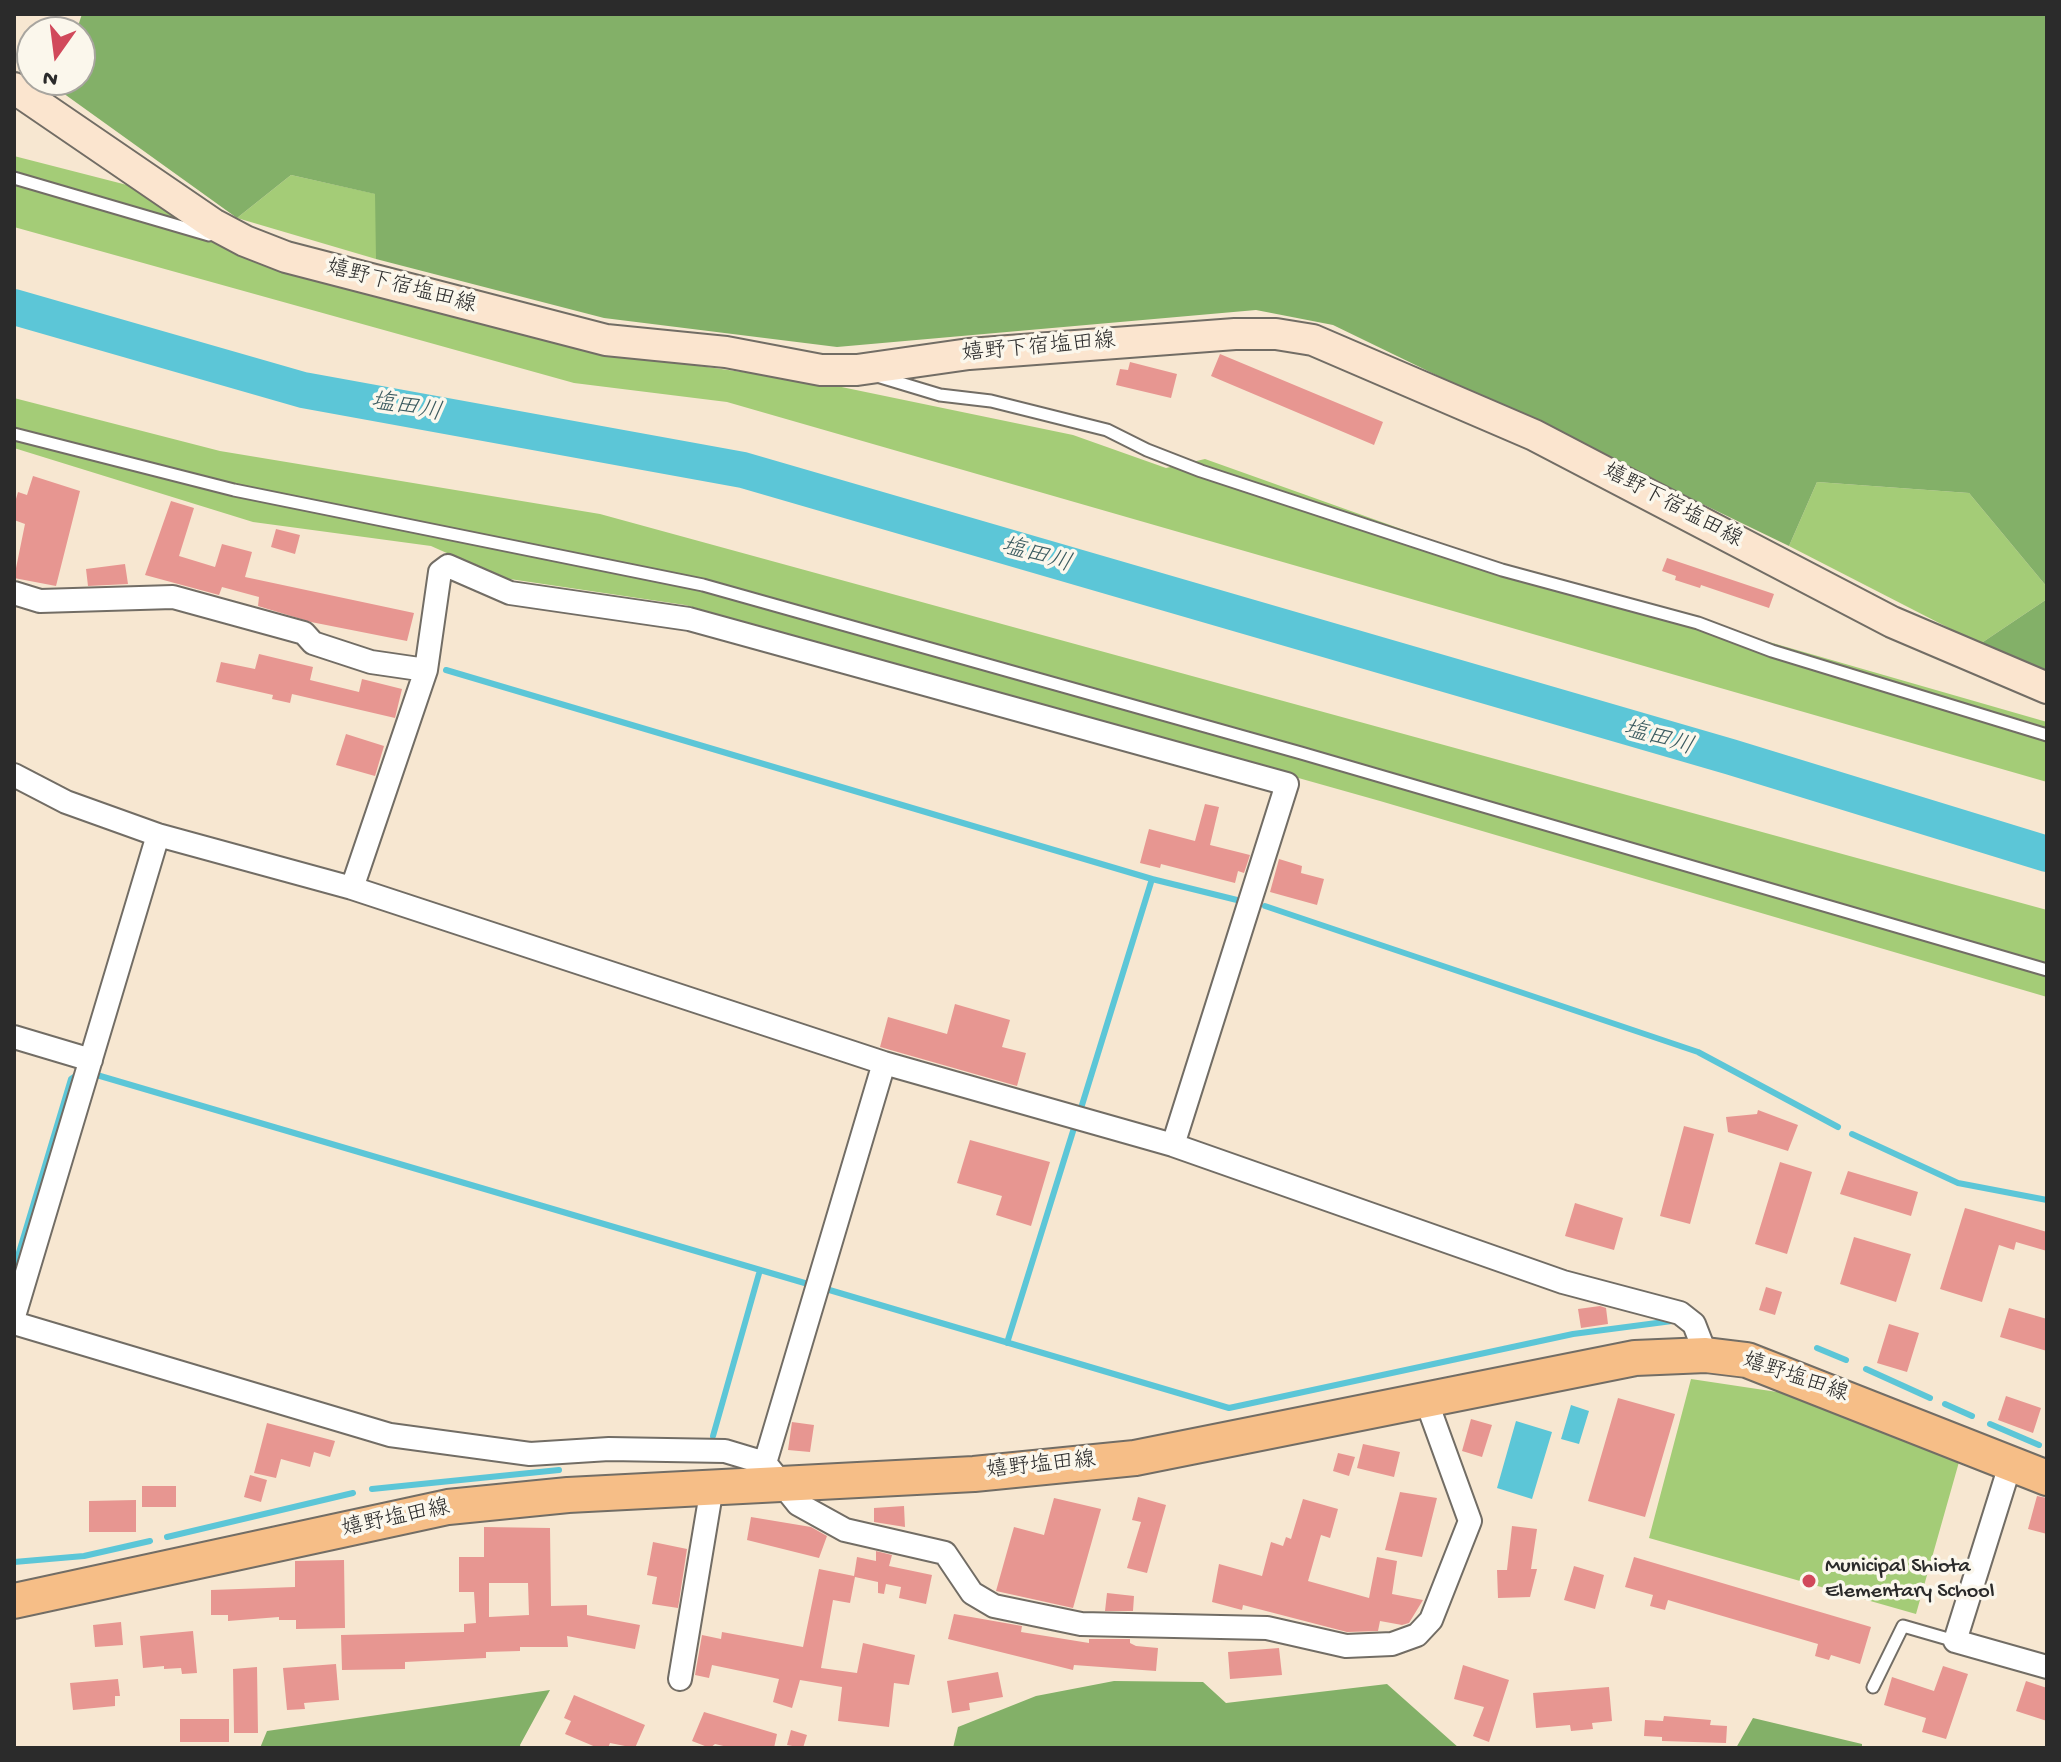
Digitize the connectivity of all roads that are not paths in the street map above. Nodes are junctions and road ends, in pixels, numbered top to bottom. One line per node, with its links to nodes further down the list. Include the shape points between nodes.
1 (14, 88): 3 (main road, 嬉野下宿塩田線)
2 (14, 178): 3 (lane)
3 (245, 241): 4 (main road, 嬉野下宿塩田線, via 286,257 606,340 726,352 821,370)
4 (857, 370): 8 (main road, 嬉野下宿塩田線, via 969,354 1235,334 1313,340 1534,435 1892,622); 9 (lane, via 940,395 991,401 1107,430 1201,471 1502,570 1698,623 1772,651)
5 (14, 434): 13 (lane, via 234,490 703,585)
6 (14, 593): 7 (street, via 40,601 173,597 304,633 313,643 371,662)
7 (426, 670): 12 (street); 17 (street, via 440,572 448,566 510,593 689,619 1287,784)
8 (2047, 688)
9 (2047, 735)
10 (14, 775): 11 (street, via 66,802)
11 (158, 835): 12 (street); 16 (street)
12 (352, 888): 15 (street)
13 (2047, 970)
14 (14, 1037): 16 (street)
15 (884, 1063): 17 (street); 23 (street)
16 (87, 1070): 18 (street)
17 (1173, 1145): 20 (street, via 1563,1282 1680,1313 1694,1324)
18 (14, 1316)
19 (14, 1323): 23 (street, via 390,1435 530,1454 725,1451)
20 (1706, 1355): 21 (main road, 嬉野塩田線, via 1635,1358); 22 (main road, 嬉野塩田線, via 1747,1360 1796,1376)
21 (1426, 1400): 23 (main road, 嬉野塩田線, via 1135,1458 974,1474); 23 (street, via 1470,1521 1431,1620 1417,1635 1392,1644 1346,1646 1253,1627 1081,1624 994,1606 972,1593 945,1553 845,1530 798,1504)
22 (2011, 1462): 24 (main road, 嬉野塩田線); 27 (street)
23 (773, 1473): 25 (main road, 嬉野塩田線)
24 (2047, 1478)
25 (712, 1487): 26 (main road, 嬉野塩田線, via 448,1507); 29 (street)
26 (14, 1601)
27 (1955, 1641): 28 (street); 30 (lane, via 1903,1626)
28 (2047, 1667)
29 (680, 1679)
30 (1873, 1687)

